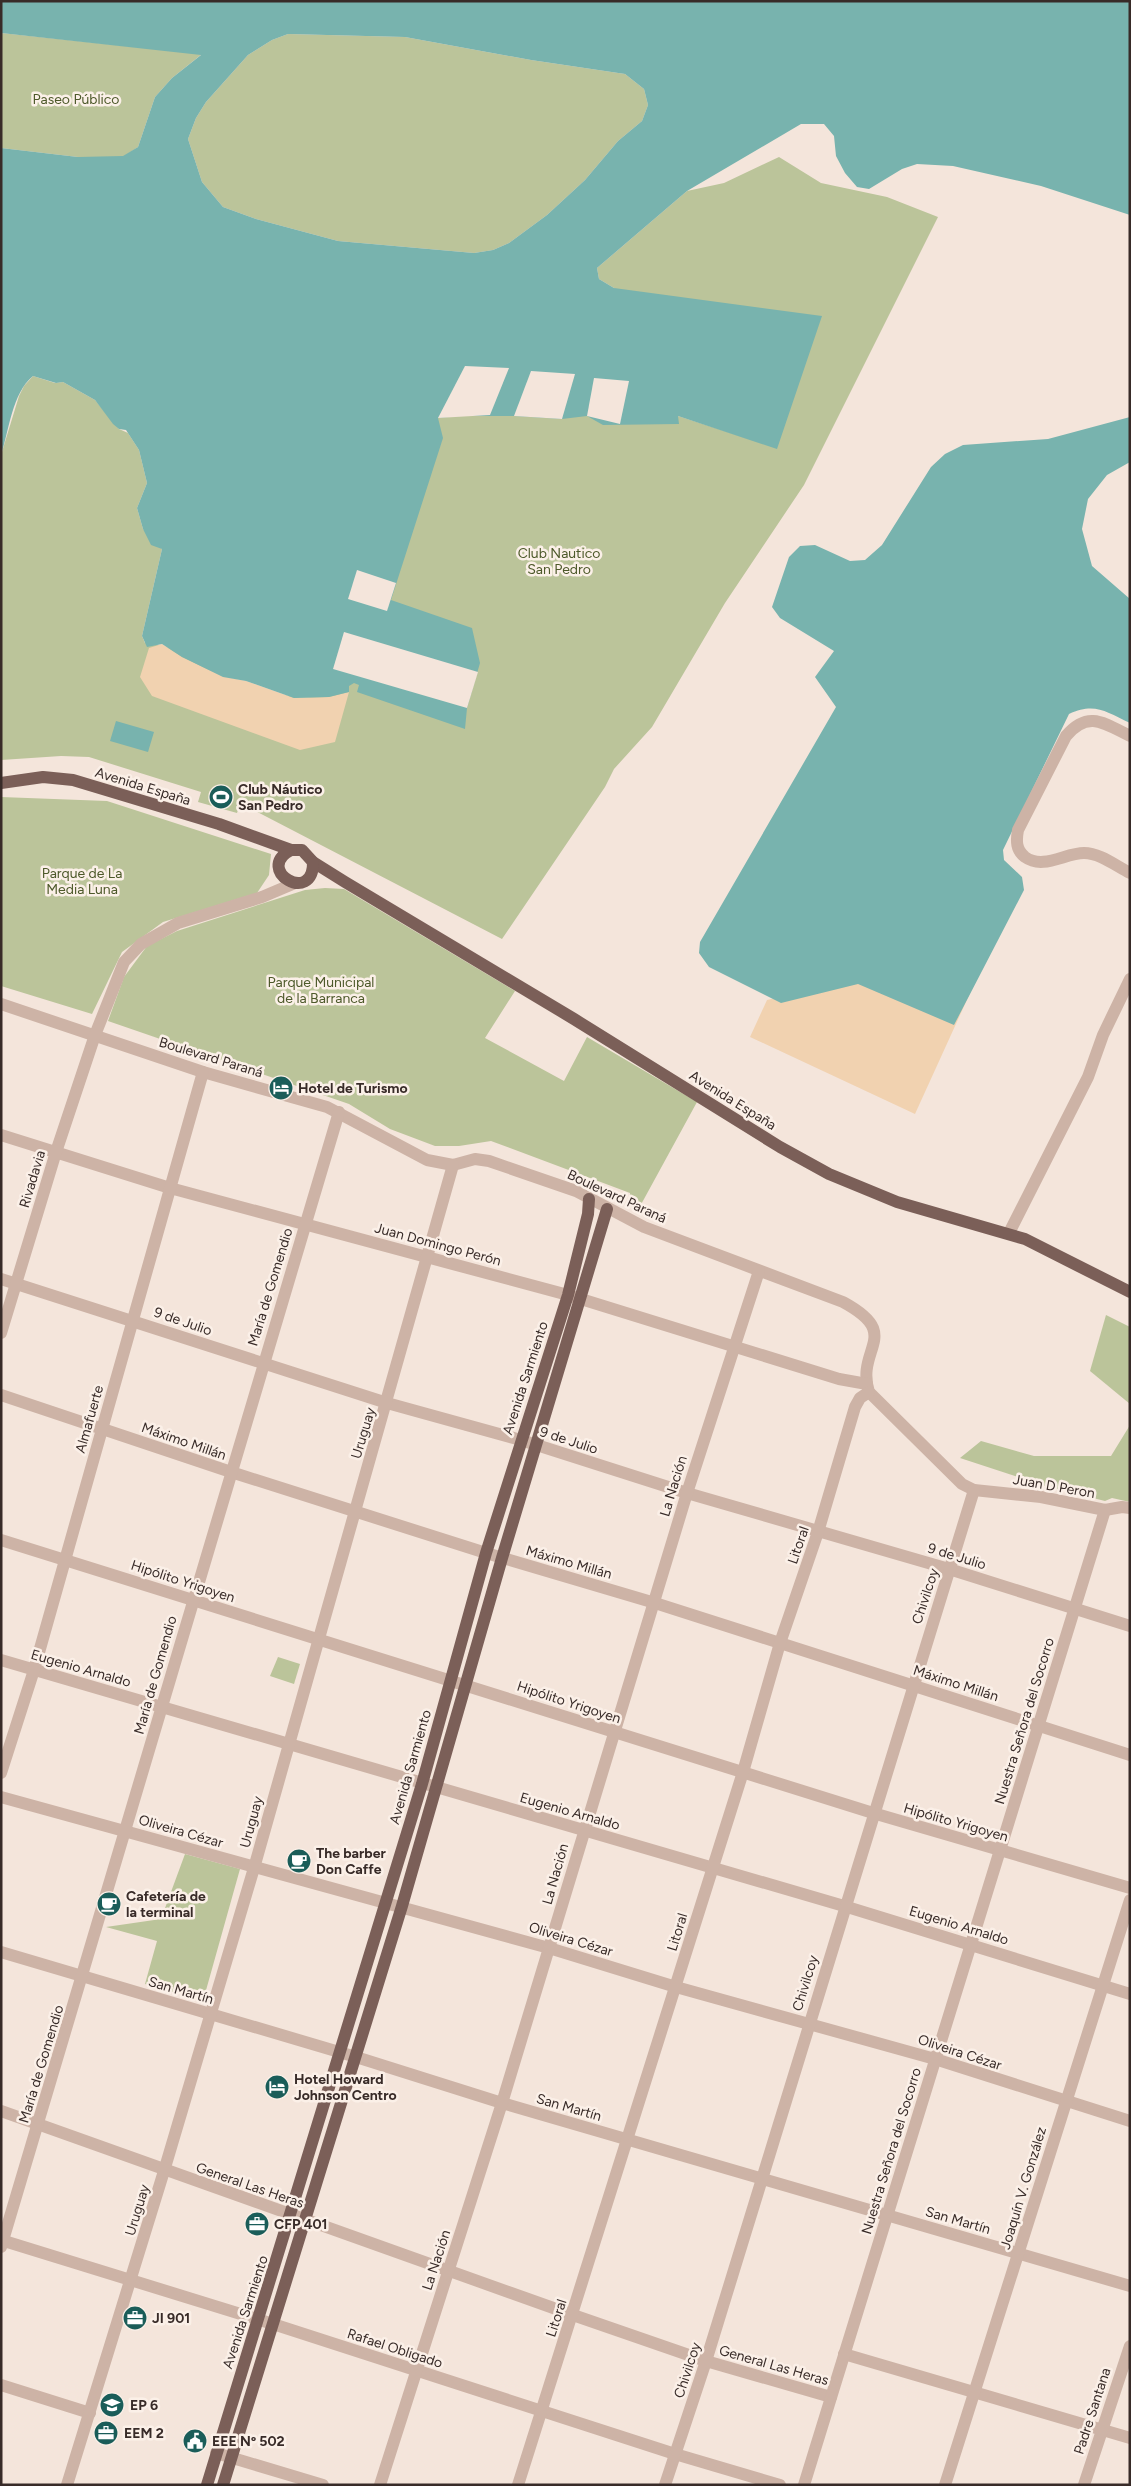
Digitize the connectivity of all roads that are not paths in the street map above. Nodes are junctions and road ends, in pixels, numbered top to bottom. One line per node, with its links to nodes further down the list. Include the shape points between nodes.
1 (1130, 736): 6 (street, via 1103,722 1083,722 1074,726 1018,830 1016,841 1020,854 1032,862 1048,862 1084,853 1100,857)
2 (1, 783): 3 (main road, Avenida España, via 43,777 73,780 219,824 273,844)
3 (287, 853): 4 (main road, Avenida España, via 302,850); 5 (main road)
4 (313, 862): 7 (main road); 8 (main road, Avenida España)
5 (280, 872): 9 (main road, via 286,880); 10 (street, via 276,882)
6 (1130, 873)
7 (309, 877): 8 (main road, Avenida España); 9 (main road)
8 (345, 882): 23 (main road, Avenida España, via 829,1174 897,1202)
9 (295, 883): 10 (street)
10 (262, 897): 13 (street, Rivadavia, via 178,923 158,932 130,953 119,972)
11 (1130, 979): 23 (street, via 1088,1077)
12 (2, 1006): 13 (street, Boulevard Paraná)
13 (95, 1035): 14 (street, Boulevard Paraná); 17 (street, Rivadavia)
14 (203, 1072): 15 (street, Boulevard Paraná); 19 (street, Almafuerte)
15 (339, 1112): 18 (street, Boulevard Paraná, via 415,1155); 22 (street, María de Gomendio)
16 (1, 1135): 17 (street, Juan Domingo Perón)
17 (56, 1152): 19 (street, Juan Domingo Perón); 27 (street, Rivadavia)
18 (453, 1165): 20 (street, Boulevard Paraná, via 474,1159 489,1161 576,1191); 24 (street, Uruguay)
19 (170, 1188): 22 (street, Juan Domingo Perón); 30 (street, Almafuerte)
20 (589, 1199): 21 (street, Boulevard Paraná); 29 (main road, Avenida Sarmiento)
21 (607, 1209): 25 (street, Boulevard Paraná, via 644,1227); 29 (main road, Avenida Sarmiento)
22 (305, 1223): 24 (street, Juan Domingo Perón); 33 (street, María de Gomendio)
23 (1010, 1233): 28 (main road, Avenida España)
24 (428, 1257): 29 (street, Juan Domingo Perón); 36 (street, Uruguay)
25 (758, 1271): 32 (street, La Nación); 34 (street, Boulevard Paraná, via 843,1302 866,1316 875,1333)
26 (1, 1279): 27 (street, 9 de Julio)
27 (16, 1283): 30 (street, 9 de Julio); 31 (street, Rivadavia)
28 (1130, 1292)
29 (574, 1297): 32 (street, Juan Domingo Perón); 38 (main road, Avenida Sarmiento); 39 (main road, Avenida Sarmiento)
30 (133, 1320): 33 (street, 9 de Julio); 37 (street, Almafuerte)
31 (1, 1333)
32 (733, 1346): 34 (street, Juan Domingo Perón); 42 (street, La Nación)
33 (263, 1364): 36 (street, 9 de Julio); 40 (street, María de Gomendio)
34 (868, 1388): 41 (street, via 955,1478); 46 (street, Litoral, via 855,1407)
35 (1, 1395): 37 (street, Máximo Millán)
36 (387, 1403): 38 (street, 9 de Julio); 45 (street, Uruguay)
37 (102, 1429): 40 (street, Máximo Millán); 50 (street, Almafuerte)
38 (521, 1440): 39 (street, 9 de Julio); 48 (main road, Avenida Sarmiento)
39 (537, 1446): 42 (street, 9 de Julio); 49 (main road, Avenida Sarmiento)
40 (231, 1472): 45 (street, Máximo Millán); 52 (street, María de Gomendio)
41 (974, 1490): 44 (street, Juan D Peron, via 1041,1497); 51 (street, Chivilcoy)
42 (686, 1493): 46 (street, 9 de Julio); 53 (street, La Nación)
43 (1130, 1508): 44 (street, Juan D Peron)
44 (1105, 1510): 54 (street, Nuestra Señora del Socorro)
45 (354, 1511): 48 (street, Máximo Millán); 56 (street, Uruguay)
46 (818, 1532): 51 (street, 9 de Julio); 57 (street, Litoral)
47 (1, 1540): 50 (street, Hipólito Yrigoyen)
48 (486, 1553): 49 (street, Máximo Millán); 60 (main road, Avenida Sarmiento)
49 (502, 1558): 53 (street, Máximo Millán); 61 (main road, Avenida Sarmiento)
50 (65, 1559): 52 (street, Hipólito Yrigoyen); 59 (street, Almafuerte)
51 (950, 1569): 54 (street, 9 de Julio); 62 (street, Chivilcoy)
52 (192, 1600): 56 (street, Hipólito Yrigoyen); 63 (street, María de Gomendio)
53 (655, 1603): 57 (street, Máximo Millán); 65 (street, La Nación)
54 (1074, 1608): 55 (street, 9 de Julio); 64 (street, Nuestra Señora del Socorro)
55 (1130, 1626)
56 (318, 1640): 60 (street, Hipólito Yrigoyen); 66 (street, Uruguay)
57 (780, 1642): 62 (street, Máximo Millán); 68 (street, Litoral)
58 (1, 1660): 59 (street, Eugenio Arnaldo)
59 (34, 1670): 63 (street, Eugenio Arnaldo); 69 (street, Almafuerte)
60 (451, 1680): 61 (street, Hipólito Yrigoyen); 70 (main road, Avenida Sarmiento)
61 (466, 1684): 65 (street, Hipólito Yrigoyen); 71 (main road, Avenida Sarmiento)
62 (912, 1685): 64 (street, Máximo Millán); 73 (street, Chivilcoy)
63 (162, 1707): 66 (street, Eugenio Arnaldo); 75 (street, María de Gomendio)
64 (1038, 1725): 67 (street, Máximo Millán); 76 (street, Nuestra Señora del Socorro)
65 (615, 1733): 68 (street, Hipólito Yrigoyen); 74 (street, La Nación)
66 (288, 1744): 70 (street, Eugenio Arnaldo); 77 (street, Uruguay)
67 (1130, 1755)
68 (743, 1772): 73 (street, Hipólito Yrigoyen); 78 (street, Litoral)
69 (1, 1773)
70 (422, 1784): 71 (street, Eugenio Arnaldo); 81 (main road, Avenida Sarmiento)
71 (437, 1787): 74 (street, Eugenio Arnaldo); 82 (main road, Avenida Sarmiento)
72 (1, 1796): 75 (street, Oliveira Cézar)
73 (873, 1813): 76 (street, Hipólito Yrigoyen); 83 (street, Chivilcoy)
74 (583, 1831): 78 (street, Eugenio Arnaldo); 85 (street, La Nación)
75 (127, 1832): 77 (street, Oliveira Cézar); 87 (street, María de Gomendio)
76 (999, 1851): 79 (street, Hipólito Yrigoyen); 84 (street, Nuestra Señora del Socorro)
77 (254, 1868): 81 (street, Oliveira Cézar); 91 (street, Uruguay)
78 (713, 1869): 83 (street, Eugenio Arnaldo); 88 (street, Litoral)
79 (1130, 1888)
80 (1130, 1900): 89 (street, Joaquín V. González)
81 (386, 1902): 82 (street, Oliveira Cézar); 93 (main road, Avenida Sarmiento)
82 (402, 1906): 85 (street, Oliveira Cézar); 94 (main road, Avenida Sarmiento)
83 (844, 1906): 84 (street, Eugenio Arnaldo); 92 (street, Chivilcoy)
84 (971, 1944): 89 (street, Eugenio Arnaldo); 95 (street, Nuestra Señora del Socorro)
85 (549, 1948): 88 (street, Oliveira Cézar); 97 (street, La Nación)
86 (1, 1952): 87 (street, San Martín)
87 (82, 1977): 91 (street, San Martín); 100 (street, María de Gomendio)
88 (676, 1987): 92 (street, Oliveira Cézar); 101 (street, Litoral)
89 (1103, 1987): 90 (street, Eugenio Arnaldo); 96 (street, Joaquín V. González)
90 (1130, 1994)
91 (212, 2014): 93 (street, San Martín); 102 (street, Uruguay)
92 (809, 2024): 95 (street, Oliveira Cézar); 103 (street, Chivilcoy)
93 (341, 2054): 94 (street, San Martín); 104 (main road, Avenida Sarmiento)
94 (356, 2057): 97 (street, San Martín); 106 (main road, Avenida Sarmiento)
95 (935, 2059): 96 (street, Oliveira Cézar); 105 (street, Nuestra Señora del Socorro)
96 (1065, 2102): 99 (street, Oliveira Cézar); 108 (street, Joaquín V. González)
97 (502, 2103): 101 (street, San Martín); 109 (street, La Nación)
98 (1, 2111): 100 (street, General Las Heras)
99 (1130, 2120)
100 (39, 2124): 102 (street, General Las Heras); 107 (street, María de Gomendio)
101 (627, 2140): 103 (street, San Martín); 112 (street, Litoral)
102 (164, 2171): 104 (street, General Las Heras); 110 (street, Uruguay)
103 (762, 2178): 105 (street, San Martín); 117 (street, Chivilcoy)
104 (291, 2215): 106 (street, General Las Heras); 113 (main road, Avenida Sarmiento)
105 (887, 2215): 108 (street, San Martín); 116 (street, Nuestra Señora del Socorro)
106 (304, 2220): 109 (street, General Las Heras); 114 (main road, Avenida Sarmiento)
107 (2, 2243): 110 (street, Rafael Obligado)
108 (1018, 2252): 111 (street, San Martín); 120 (street, Joaquín V. González)
109 (448, 2272): 112 (street, General Las Heras); 118 (street, La Nación)
110 (131, 2280): 113 (street, Rafael Obligado); 123 (street, Uruguay)
111 (1130, 2286)
112 (573, 2316): 117 (street, General Las Heras); 122 (street, Litoral)
113 (258, 2320): 114 (street, Rafael Obligado); 126 (main road, Avenida Sarmiento)
114 (273, 2324): 118 (street, Rafael Obligado); 128 (main road, Avenida Sarmiento)
115 (1130, 2346): 124 (street, Padre Santana)
116 (844, 2354): 120 (street); 121 (street, Nuestra Señora del Socorro)
117 (706, 2361): 121 (street, General Las Heras); 127 (street, Chivilcoy)
118 (416, 2371): 122 (street, Rafael Obligado); 133 (street, La Nación)
119 (1, 2385): 123 (street)
120 (973, 2393): 124 (street); 138 (street, Joaquín V. González)
121 (831, 2397): 137 (street, Nuestra Señora del Socorro)
122 (541, 2410): 127 (street, Rafael Obligado); 134 (street, Litoral)
123 (90, 2413): 129 (street, Uruguay)
124 (1101, 2429): 125 (street); 139 (street, Padre Santana)
125 (1130, 2438)
126 (216, 2452): 128 (street); 130 (main road, Avenida Sarmiento)
127 (675, 2454): 135 (street, Chivilcoy); 136 (street, Rafael Obligado)
128 (231, 2456): 131 (main road, Avenida Sarmiento); 132 (street)
129 (68, 2485)
130 (207, 2485)
131 (223, 2485)
132 (323, 2485)
133 (380, 2485)
134 (518, 2485)
135 (665, 2485)
136 (780, 2485)
137 (804, 2485)
138 (945, 2485)
139 (1084, 2485)

